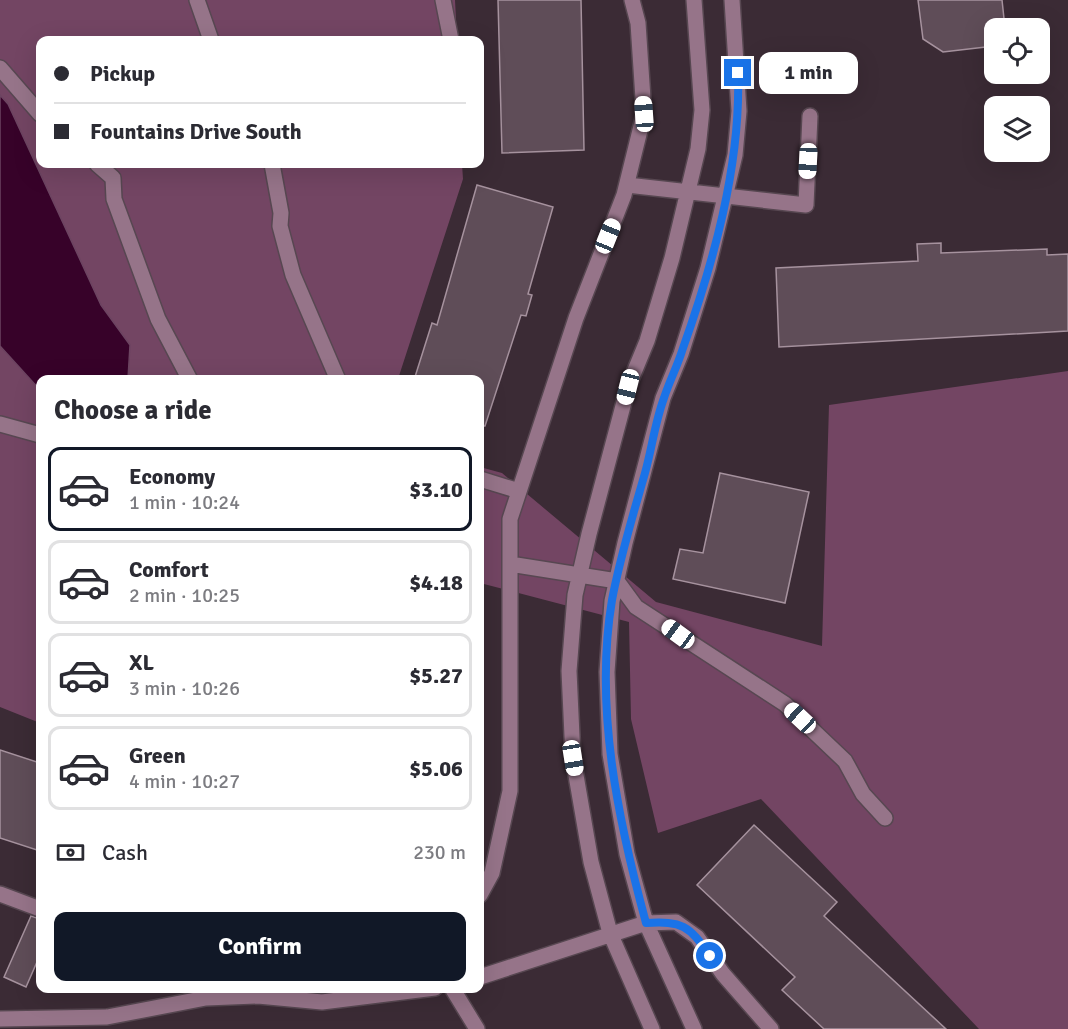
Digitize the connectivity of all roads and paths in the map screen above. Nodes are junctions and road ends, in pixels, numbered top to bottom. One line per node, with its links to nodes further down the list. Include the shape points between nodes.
1 (197, 0): 6 (street)
2 (443, 0): 7 (street)
3 (632, 0): 13 (street, via 638,23 644,114)
4 (694, 0): 14 (street, via 702,110)
5 (732, 0): 15 (street, via 739,111)
6 (210, 36)
7 (450, 36)
8 (0, 68): 9 (street)
9 (36, 109)
10 (810, 116): 15 (street, via 806,206)
11 (102, 168): 16 (street, via 113,178 114,199 158,319)
12 (273, 168): 17 (street, via 280,226 293,275)
13 (627, 185): 14 (street); 21 (street, via 576,318)
14 (688, 191): 15 (street); 23 (street, via 657,310 628,387)
15 (726, 196): 24 (street, via 692,322 663,398)
16 (187, 375)
17 (336, 375)
18 (0, 424): 19 (street)
19 (36, 434)
20 (484, 480): 21 (street)
21 (519, 491): 22 (street, via 510,519)
22 (510, 564): 23 (street); 26 (street, via 510,791 492,873)
23 (580, 575): 24 (street); 30 (street, via 569,671 573,758 591,862)
24 (617, 581): 25 (street, via 636,607 785,704 845,761 863,794); 29 (street, via 607,672 610,754 627,854)
25 (885, 818)
26 (484, 887)
27 (0, 894): 28 (street)
28 (36, 908)
29 (646, 923): 30 (street); 39 (street); 40 (street, via 676,922 688,928)
30 (610, 933): 31 (street); 38 (street)
31 (484, 975)
32 (251, 993): 35 (street)
33 (395, 993): 35 (street, via 322,1002)
34 (455, 993): 37 (street)
35 (258, 996): 36 (street, via 207,998 107,1017)
36 (0, 1019)
37 (477, 1029)
38 (652, 1029)
39 (694, 1029)
40 (771, 1029)

